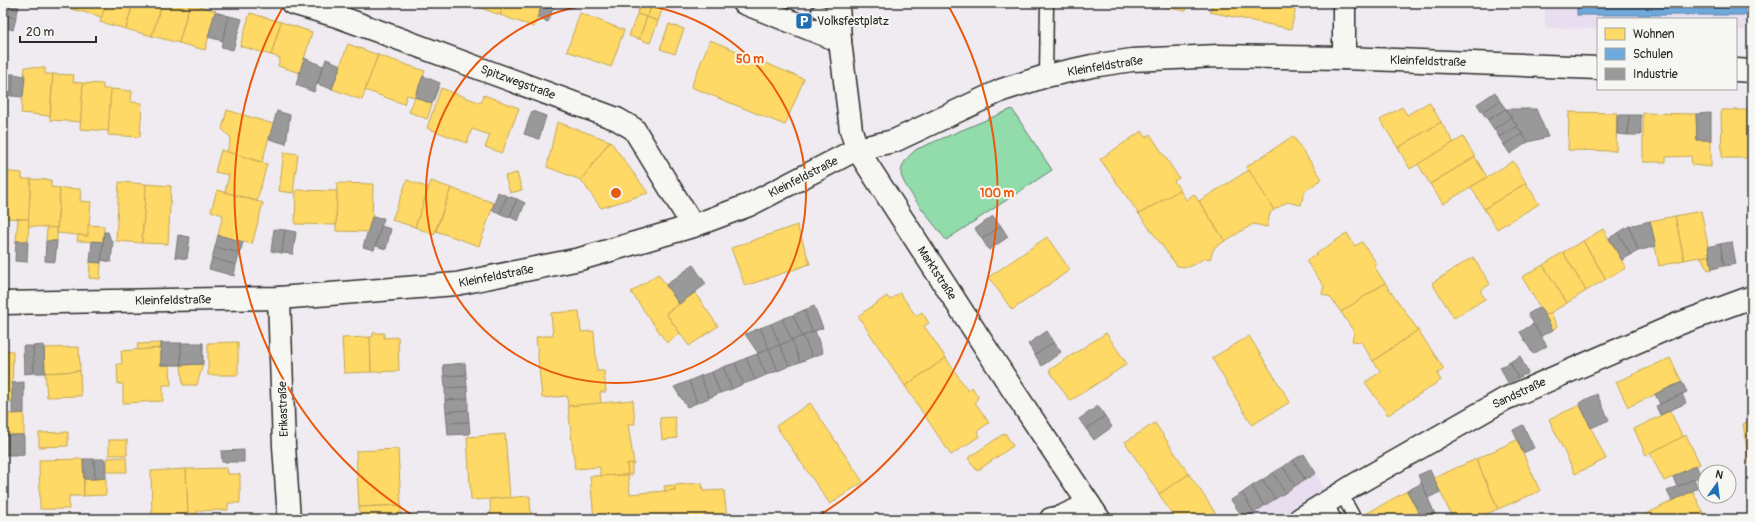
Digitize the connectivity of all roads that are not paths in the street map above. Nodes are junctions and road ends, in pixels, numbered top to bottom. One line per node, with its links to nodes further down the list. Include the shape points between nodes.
1 (292, 3): 13 (street, Spitzwegstraße, via 337,16 618,119 634,129)
2 (744, 3): 6 (street)
3 (1047, 3): 11 (lane)
4 (1344, 3): 7 (street)
5 (831, 11): 6 (street, Marktstraße)
6 (840, 41): 12 (street, Marktstraße, via 851,130)
7 (1344, 58): 8 (street, Kleinfeldstraße); 11 (street, Kleinfeldstraße, via 1176,57 1132,60)
8 (1597, 68)
9 (1737, 70): 10 (street)
10 (1752, 70)
11 (1046, 76): 12 (street, Kleinfeldstraße, via 1002,90 894,141)
12 (857, 149): 13 (street, Kleinfeldstraße, via 749,205); 18 (street, Marktstraße)
13 (694, 226): 15 (street, Kleinfeldstraße, via 598,254 456,284)
14 (1752, 297): 17 (street, Sandstraße, via 1678,324 1514,395 1486,409)
15 (279, 298): 16 (street, Kleinfeldstraße); 19 (street, Erikastraße)
16 (3, 303)
17 (1334, 505): 21 (street, Sandstraße); 22 (lane)
18 (1094, 511): 20 (street)
19 (288, 519)
20 (1051, 519)
21 (1300, 519)
22 (1355, 519)

